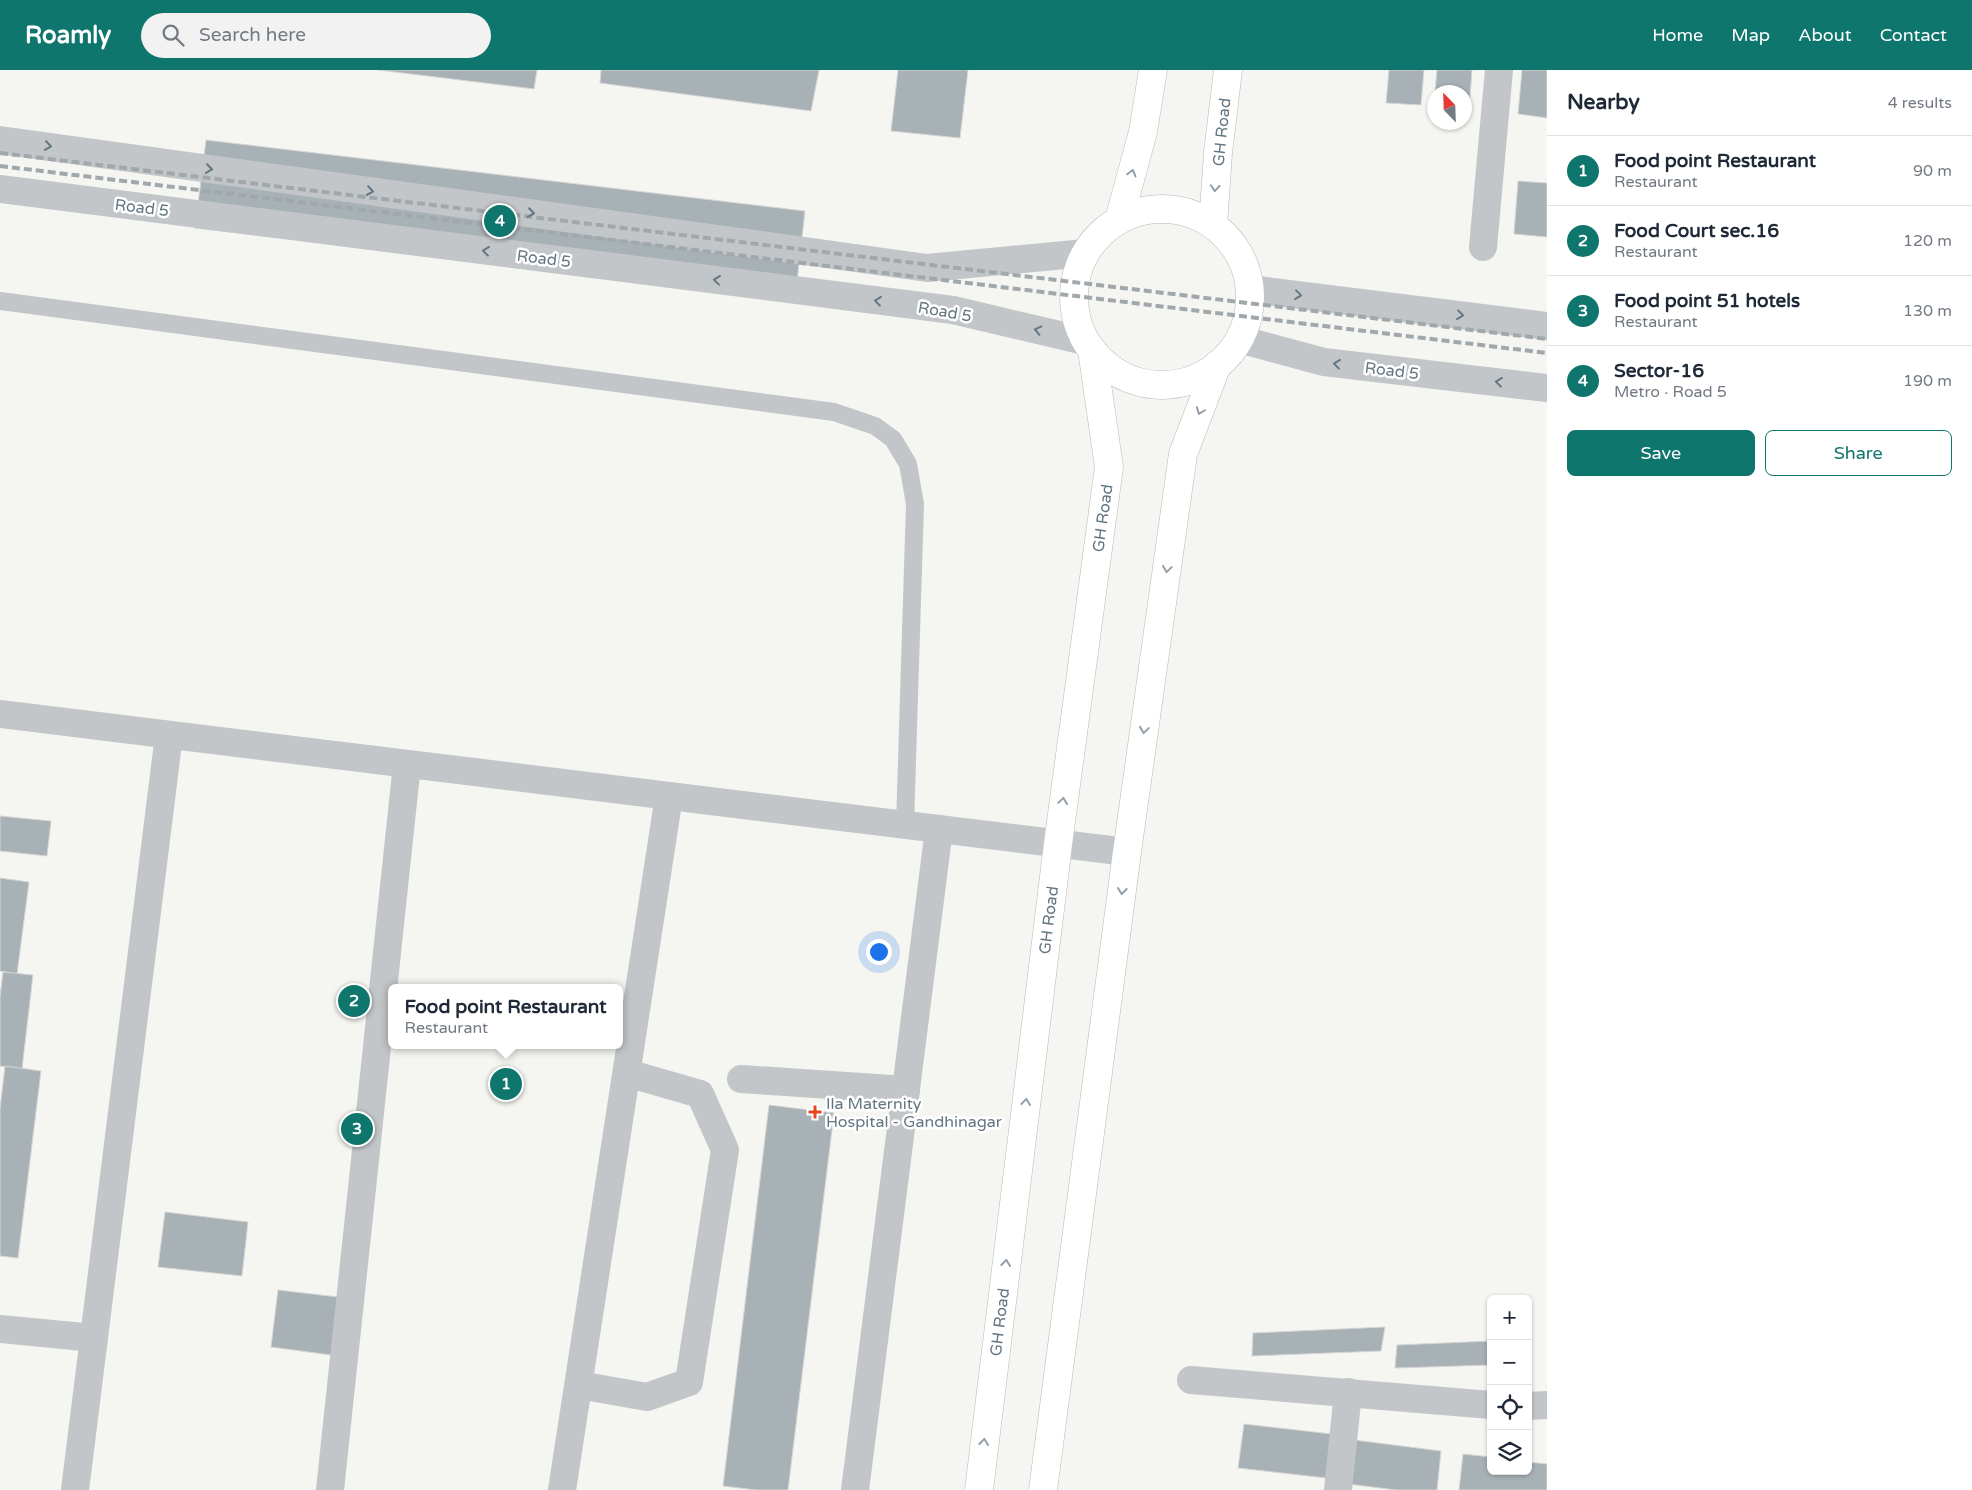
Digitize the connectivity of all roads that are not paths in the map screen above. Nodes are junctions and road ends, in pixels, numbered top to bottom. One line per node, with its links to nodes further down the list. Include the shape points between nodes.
1 (1153, 70): 6 (main road, one-way to 1, via 1143,132)
2 (1228, 70): 7 (main road, GH Road, one-way to 7)
3 (1499, 70): 8 (street)
4 (0, 140): 9 (street, one-way to 9, via 926,268)
5 (0, 189): 14 (street, Road 5, one-way to 5, via 953,310)
6 (1119, 220): 7 (main road, via 1142,211 1167,209 1191,213); 9 (main road, via 1100,234)
7 (1213, 225): 10 (main road, via 1232,242 1244,264)
8 (1483, 247)
9 (1086, 253): 14 (main road, via 1077,274 1074,297 1077,320)
10 (1250, 289): 12 (street, one-way to 12); 13 (main road, via 1248,315)
11 (0, 301): 21 (lane, via 834,412 875,426 893,439 908,464 915,504)
12 (1547, 326)
13 (1239, 339): 15 (main road); 16 (street, Road 5, one-way to 13, via 1324,362)
14 (1088, 346): 15 (main road, via 1112,370 1138,381 1156,384 1192,379); 23 (main road, GH Road, one-way to 14, via 1109,467)
15 (1217, 365): 24 (main road, one-way to 24, via 1183,454)
16 (1547, 388)
17 (0, 714): 18 (street)
18 (169, 735): 19 (street); 29 (street)
19 (407, 764): 20 (street); 37 (street)
20 (668, 796): 21 (street); 25 (street)
21 (905, 825): 22 (street)
22 (939, 829): 23 (street); 27 (street)
23 (1058, 844): 24 (street); 40 (main road, GH Road, one-way to 23)
24 (1127, 852): 41 (main road, one-way to 41)
25 (627, 1073): 31 (street); 31 (street, via 700,1094 725,1150 689,1382 647,1397)
26 (740, 1079): 27 (street)
27 (906, 1090): 39 (street)
28 (0, 1329): 29 (street)
29 (94, 1338): 36 (street)
30 (1191, 1380): 32 (street)
31 (579, 1385): 38 (street)
32 (1348, 1392): 33 (street); 42 (street)
33 (1487, 1405)
34 (1547, 1405): 35 (street)
35 (1532, 1406)
36 (75, 1490)
37 (330, 1490)
38 (562, 1490)
39 (856, 1490)
40 (978, 1490)
41 (1043, 1490)
42 (1338, 1490)

